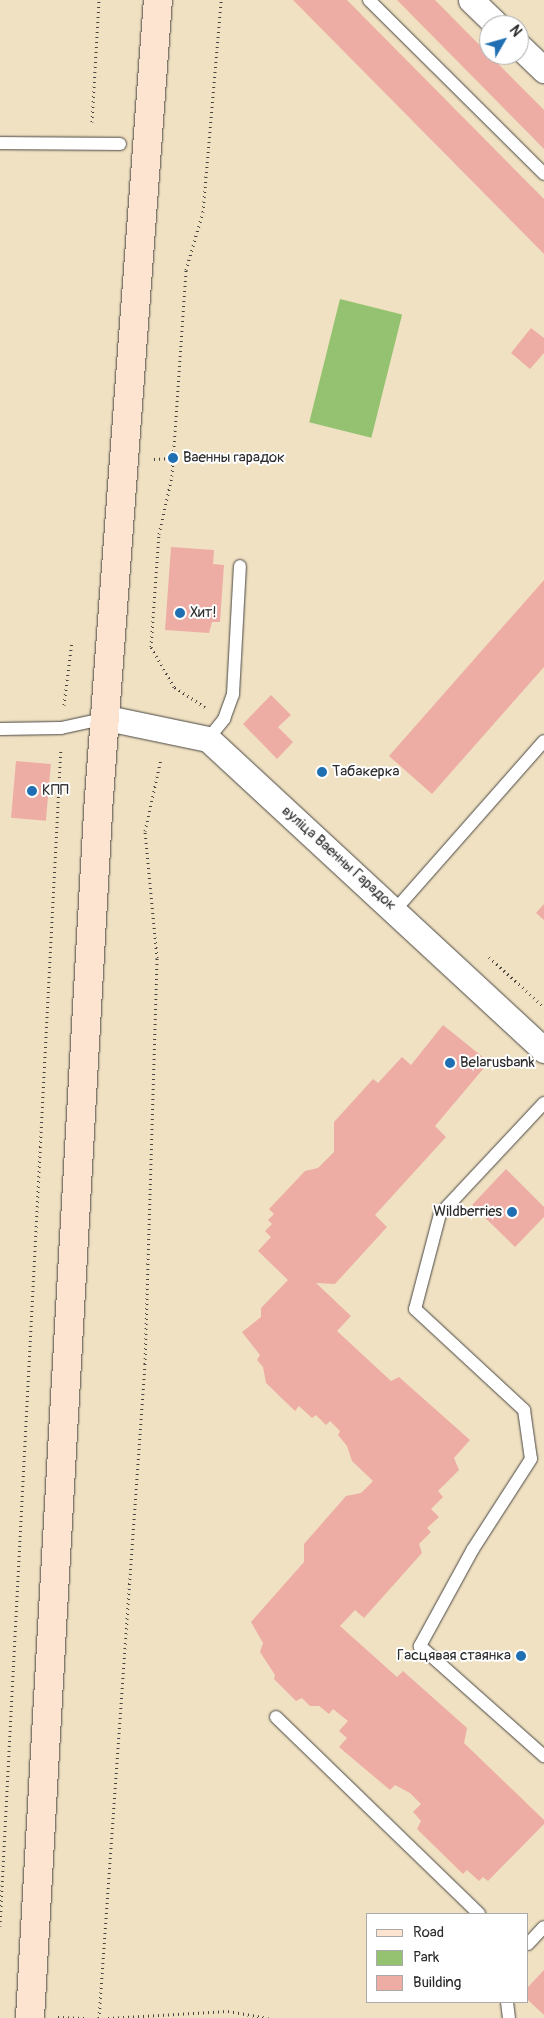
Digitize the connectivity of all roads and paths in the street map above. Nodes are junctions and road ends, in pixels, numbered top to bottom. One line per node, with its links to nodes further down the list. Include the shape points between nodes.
1 (99, 0): 10 (path)
2 (158, 0): 15 (main road)
3 (221, 0): 16 (path, via 203,212 186,270 172,476 159,534 151,647 174,687)
4 (369, 0): 12 (lane)
5 (471, 0): 6 (street)
6 (487, 15)
7 (529, 56): 8 (street)
8 (544, 70)
9 (0, 143): 10 (lane)
10 (90, 144): 11 (lane)
11 (120, 144)
12 (544, 174)
13 (240, 566): 16 (lane, via 233,694)
14 (72, 641): 18 (path)
15 (107, 718): 18 (lane); 19 (street); 34 (main road, via 99,797)
16 (224, 719): 19 (lane)
17 (0, 728): 18 (lane)
18 (61, 728): 30 (path, via 38,1245)
19 (208, 739): 22 (street, вуліца Ваенны Гарадок)
20 (544, 741): 22 (lane)
21 (161, 759): 35 (path, via 145,831 157,958 145,1364)
22 (395, 910): 25 (street, вуліца Ваенны Гарадок)
23 (486, 955): 24 (path)
24 (544, 1007)
25 (544, 1050)
26 (544, 1102): 28 (lane, via 440,1214 415,1309 524,1410 531,1460 473,1549 420,1646)
27 (276, 1717): 29 (lane)
28 (544, 1756)
29 (478, 1913)
30 (0, 1926)
31 (544, 1927): 32 (lane)
32 (529, 1943)
33 (506, 2003): 38 (lane)
34 (30, 2018)
35 (99, 2018)
36 (108, 2018): 37 (path, via 228,2010)
37 (268, 2018)
38 (509, 2018)

